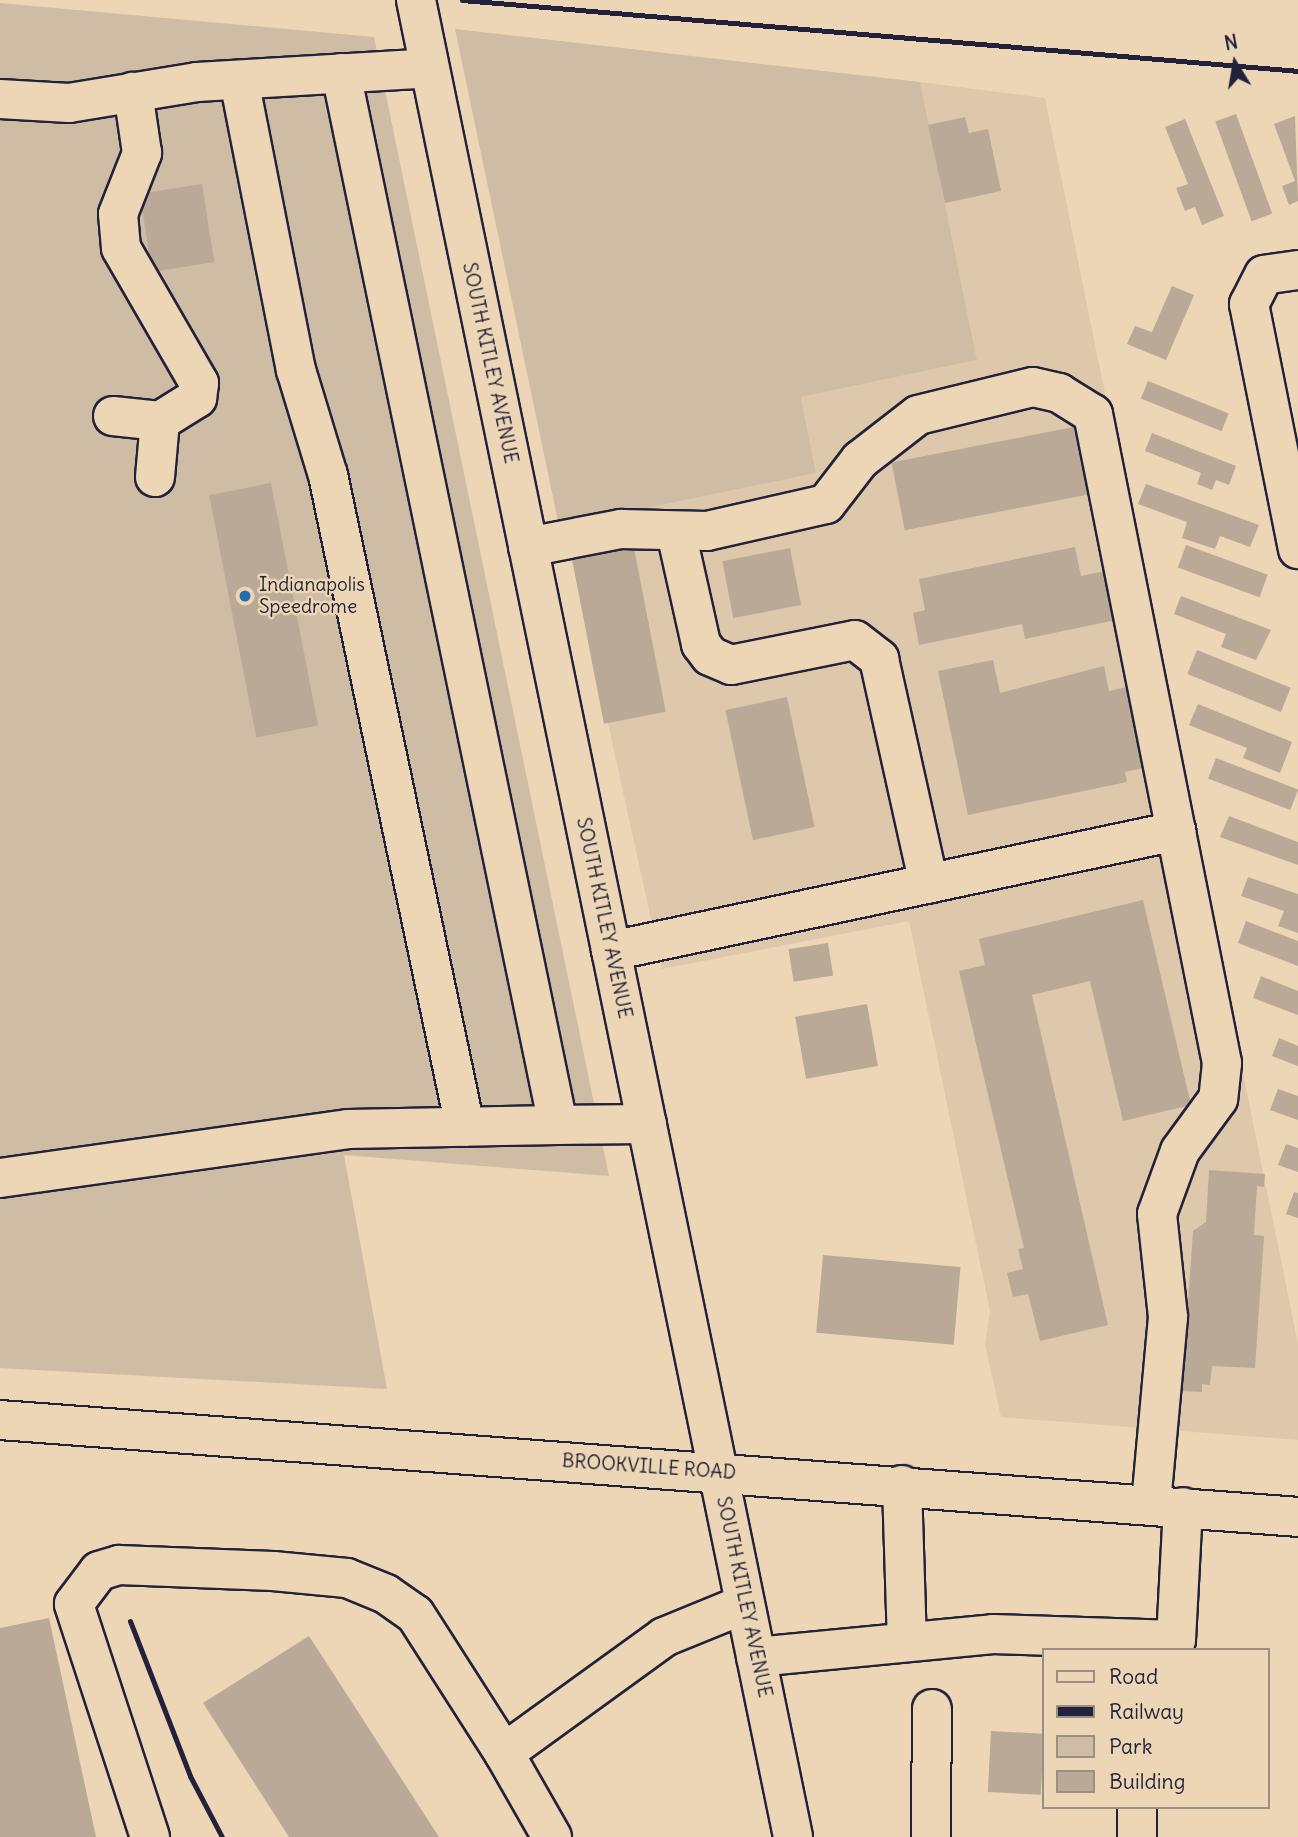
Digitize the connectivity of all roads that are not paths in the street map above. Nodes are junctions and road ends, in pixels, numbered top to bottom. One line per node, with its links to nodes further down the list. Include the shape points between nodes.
1 (416, 0): 2 (street, SOUTH KITLEY AVENUE)
2 (430, 68): 3 (street); 12 (street, SOUTH KITLEY AVENUE)
3 (341, 73): 4 (street); 18 (street)
4 (239, 80): 5 (street); 19 (street, via 296,370 328,475)
5 (133, 92): 6 (street, via 69,103); 9 (street, via 142,153 118,214 121,248 200,383 197,398)
6 (0, 99)
7 (1298, 270): 13 (street, via 1273,271 1257,281 1249,309)
8 (113, 416): 9 (street)
9 (160, 421): 10 (street)
10 (155, 477)
11 (676, 532): 12 (street, via 621,529); 14 (street, via 707,531 826,504 860,460 918,415 1033,387 1080,404 1093,414 1100,438); 15 (street, via 701,644 710,656 731,665 855,640 875,653)
12 (528, 547): 16 (street, SOUTH KITLEY AVENUE)
13 (1298, 549)
14 (1176, 831): 15 (street); 24 (street, via 1222,1063 1218,1099 1180,1151 1157,1214 1168,1317)
15 (929, 884): 16 (street)
16 (611, 951): 17 (street, SOUTH KITLEY AVENUE)
17 (647, 1124): 18 (street); 22 (street, SOUTH KITLEY AVENUE)
18 (558, 1125): 19 (street)
19 (465, 1127): 20 (street, via 348,1129)
20 (0, 1178)
21 (0, 1419): 22 (street, BROOKVILLE ROAD)
22 (718, 1472): 23 (street, BROOKVILLE ROAD); 26 (street, SOUTH KITLEY AVENUE)
23 (902, 1485): 24 (street, BROOKVILLE ROAD); 27 (street)
24 (1167, 1506): 25 (street, BROOKVILLE ROAD); 27 (street, via 1177,1640 993,1634)
25 (1298, 1517)
26 (745, 1604): 28 (street, SOUTH KITLEY AVENUE); 30 (street, via 664,1637)
27 (906, 1641): 28 (street)
28 (756, 1657): 34 (street, SOUTH KITLEY AVENUE)
29 (932, 1709): 35 (street)
30 (504, 1753): 32 (street, via 415,1614 386,1594 347,1578 119,1565 83,1584 74,1604); 33 (street)
31 (1137, 1809): 36 (street)
32 (150, 1837)
33 (552, 1837)
34 (793, 1837)
35 (931, 1837)
36 (1137, 1837)

